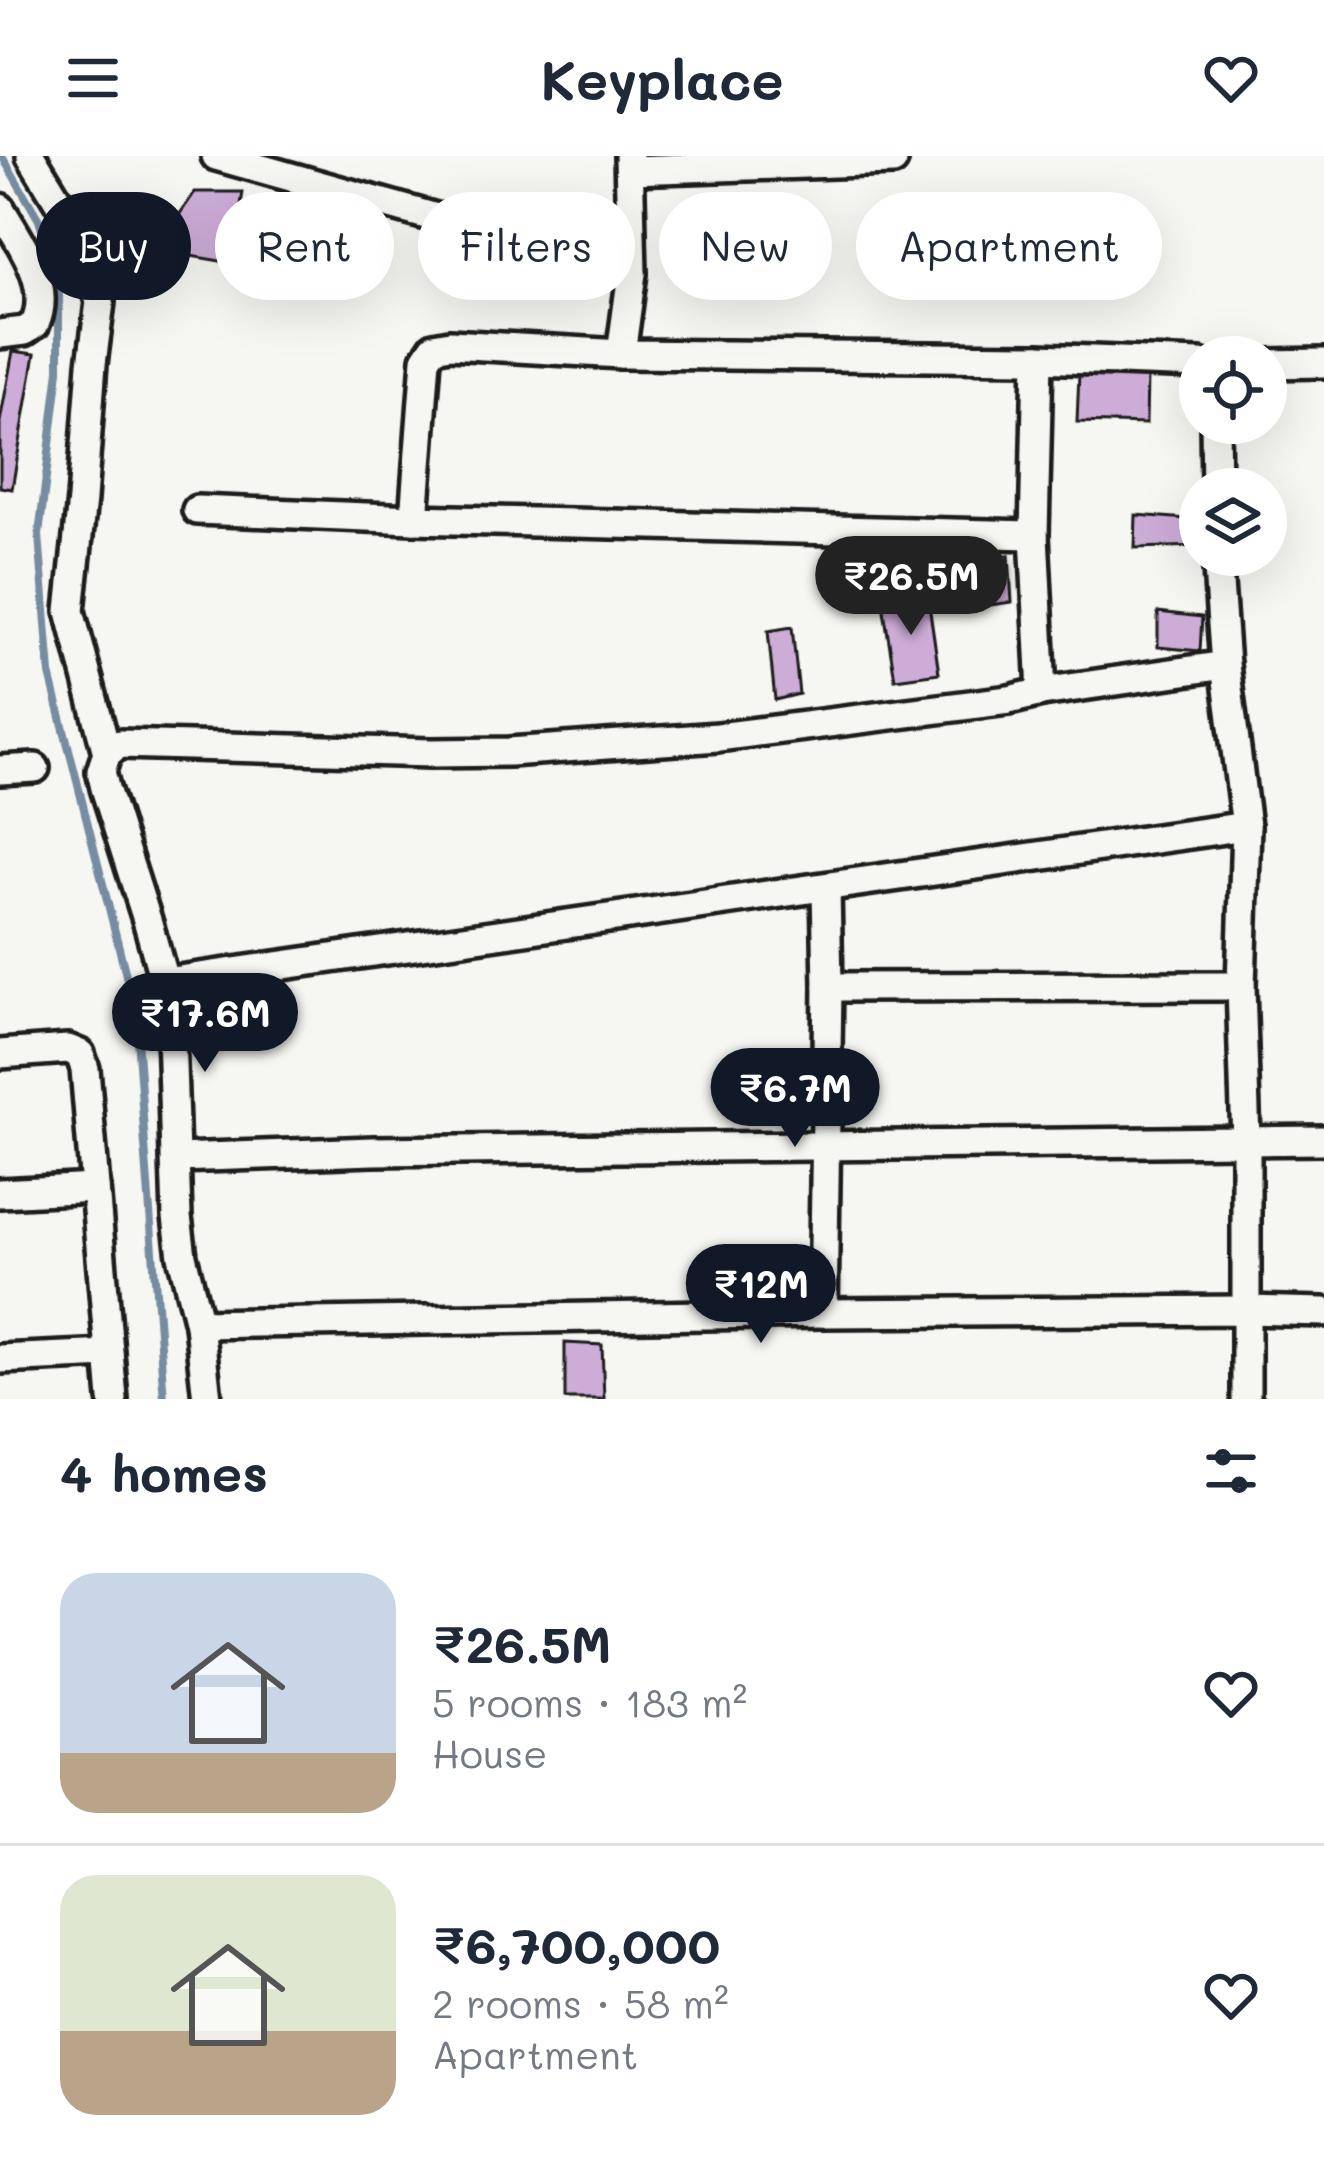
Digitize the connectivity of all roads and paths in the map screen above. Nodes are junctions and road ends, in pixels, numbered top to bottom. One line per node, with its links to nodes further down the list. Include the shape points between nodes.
1 (31, 156): 20 (street, via 80,237 100,302 70,611)
2 (216, 156): 6 (street)
3 (892, 161): 4 (street)
4 (629, 163)
5 (0, 208): 8 (street, via 42,297 35,324)
6 (418, 213)
7 (628, 300): 9 (street)
8 (0, 334)
9 (621, 354): 10 (street); 15 (street, via 434,346)
10 (1038, 358): 11 (street); 16 (street)
11 (1179, 363)
12 (1324, 363): 13 (street)
13 (1287, 364)
14 (197, 510): 15 (street)
15 (414, 519): 16 (street)
16 (1034, 535): 19 (street)
17 (1219, 576): 18 (street)
18 (1225, 665): 19 (street); 23 (street)
19 (1042, 692): 20 (street, via 718,736 509,752 120,744)
20 (106, 753): 25 (street, via 105,788)
21 (35, 767): 22 (street)
22 (0, 770)
23 (1246, 826): 24 (street); 26 (street)
24 (826, 888): 25 (street); 27 (street)
25 (165, 982): 32 (street)
26 (1241, 986): 27 (street); 30 (street)
27 (828, 987): 31 (street)
28 (0, 1054): 33 (street, via 80,1054)
29 (1324, 1140): 30 (street)
30 (1246, 1142): 31 (street); 35 (street)
31 (827, 1148): 32 (street); 37 (street)
32 (177, 1158): 38 (street, via 182,1256)
33 (95, 1188): 34 (street); 39 (street)
34 (0, 1193)
35 (1247, 1310): 36 (street); 37 (street); 43 (street)
36 (1324, 1312)
37 (823, 1313): 38 (street)
38 (199, 1324): 42 (street)
39 (109, 1354): 40 (street); 41 (street)
40 (0, 1359)
41 (113, 1399)
42 (207, 1399)
43 (1246, 1399)

